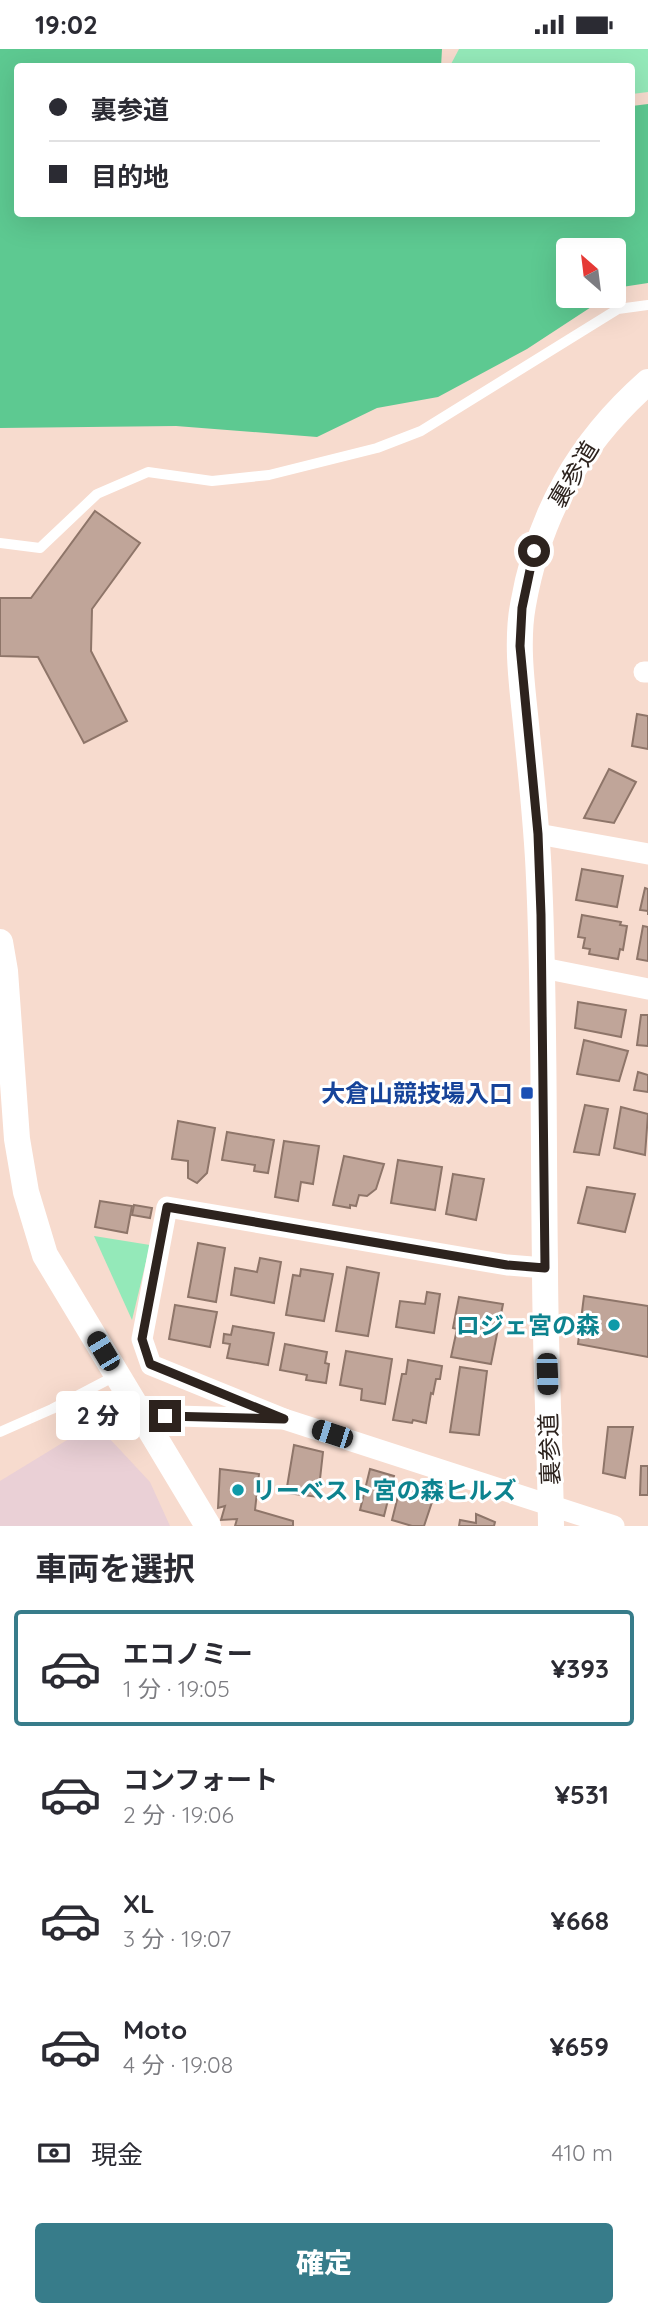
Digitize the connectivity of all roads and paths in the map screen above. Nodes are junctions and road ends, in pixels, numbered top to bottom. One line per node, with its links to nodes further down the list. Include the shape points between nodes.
1 (648, 305): 3 (lane, via 618,309 432,424 377,447 269,475 212,481 148,472 97,494 40,548)
2 (648, 382): 4 (street, 裏参道, via 588,445 557,496 534,551 522,608 520,646)
3 (0, 544)
4 (538, 834): 5 (street); 7 (street, 裏参道)
5 (648, 855)
6 (0, 942): 10 (street, via 26,1192 45,1255)
7 (543, 968): 8 (street); 9 (street, 裏参道)
8 (648, 989)
9 (545, 1268): 12 (street, via 167,1207 142,1339 150,1364); 14 (street, 裏参道)
10 (117, 1375): 11 (street); 13 (lane)
11 (142, 1415): 12 (street); 15 (street)
12 (284, 1419): 14 (street)
13 (0, 1432)
14 (551, 1516): 16 (street)
15 (208, 1526)
16 (614, 1526)

